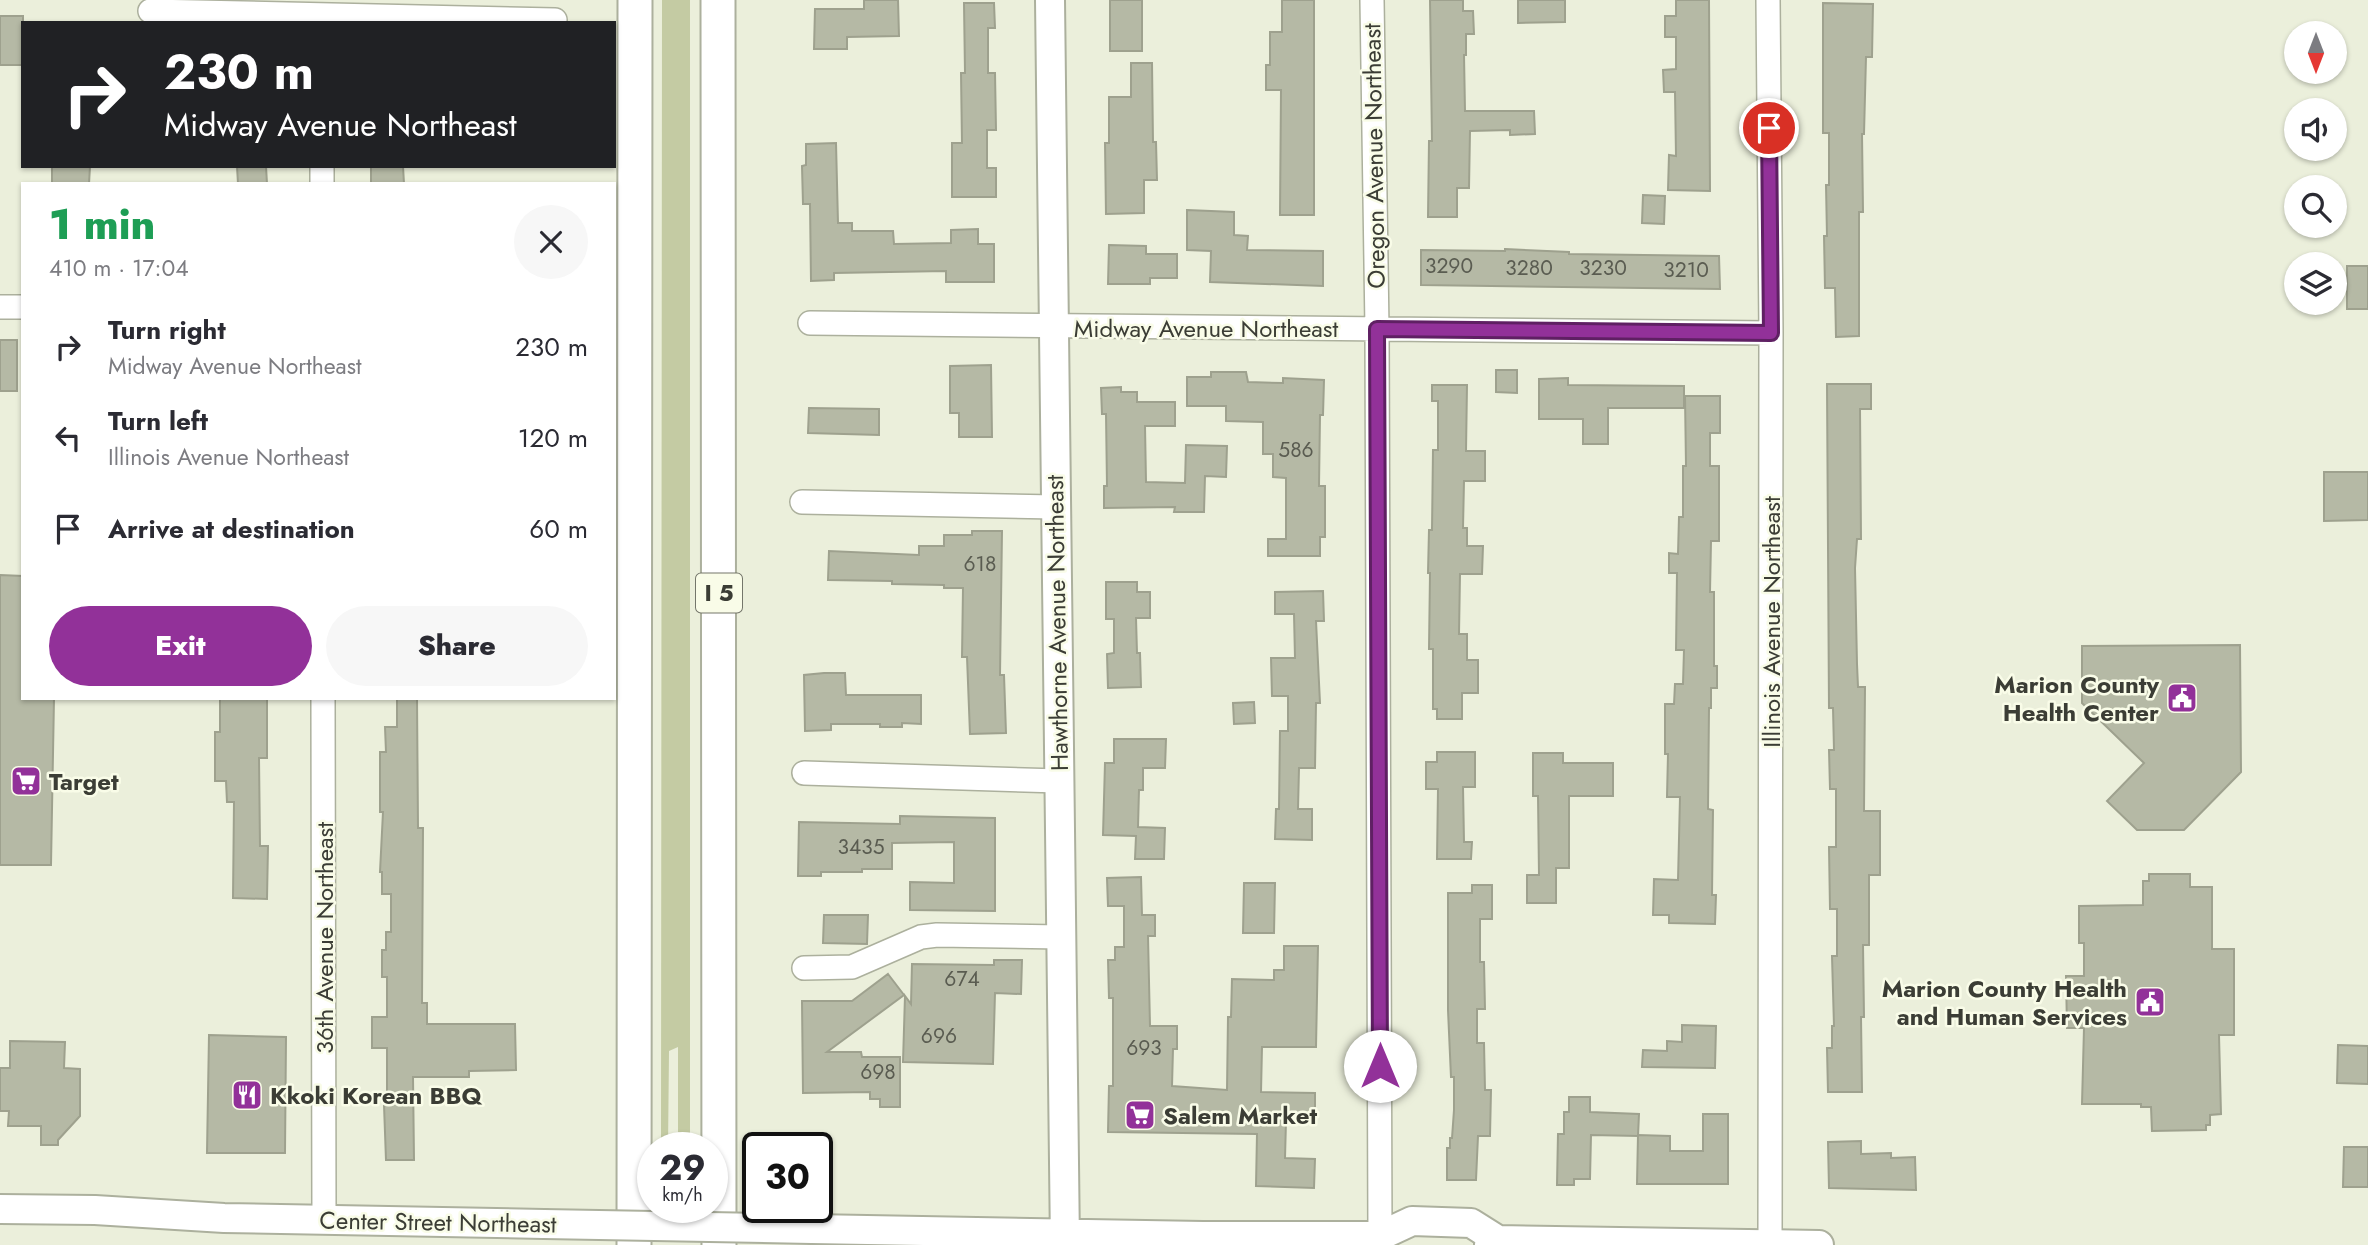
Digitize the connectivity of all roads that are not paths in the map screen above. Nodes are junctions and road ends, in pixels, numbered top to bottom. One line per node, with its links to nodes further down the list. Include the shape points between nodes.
1 (635, 0): 28 (highway)
2 (719, 0): 29 (highway, I 5)
3 (1050, 0): 12 (main road, Hawthorne Avenue Northeast)
4 (1372, 0): 13 (street, Oregon Avenue Northeast)
5 (1768, 0): 14 (street, Illinois Avenue Northeast)
6 (150, 11): 7 (street)
7 (322, 13): 8 (street)
8 (555, 20)
9 (0, 307): 10 (street)
10 (21, 307)
11 (810, 323): 12 (street, Midway Avenue Northeast)
12 (1052, 326): 13 (street, Midway Avenue Northeast); 16 (main road, Hawthorne Avenue Northeast)
13 (1377, 329): 14 (street, Midway Avenue Northeast); 25 (street, Oregon Avenue Northeast)
14 (1771, 333): 27 (street, Illinois Avenue Northeast)
15 (802, 502): 16 (street)
16 (1055, 507): 19 (main road, Hawthorne Avenue Northeast)
17 (323, 700): 23 (street, 36th Avenue Northeast)
18 (804, 773): 19 (street)
19 (1059, 780): 20 (main road, Hawthorne Avenue Northeast)
20 (1061, 937): 21 (street, via 921,936 852,967); 24 (main road, Hawthorne Avenue Northeast)
21 (804, 968)
22 (0, 1209): 23 (main road, Center Street Northeast)
23 (324, 1220): 24 (main road, Center Street Northeast, bridge, via 812,1229)
24 (1065, 1240): 25 (main road, Center Street Northeast)
25 (1388, 1241): 26 (main road, Center Street Northeast, via 1412,1221 1471,1223)
26 (1495, 1243): 27 (main road, Center Street Northeast)
27 (1770, 1244): 30 (main road, Center Street Northeast)
28 (635, 1245)
29 (719, 1245)
30 (1819, 1245)

